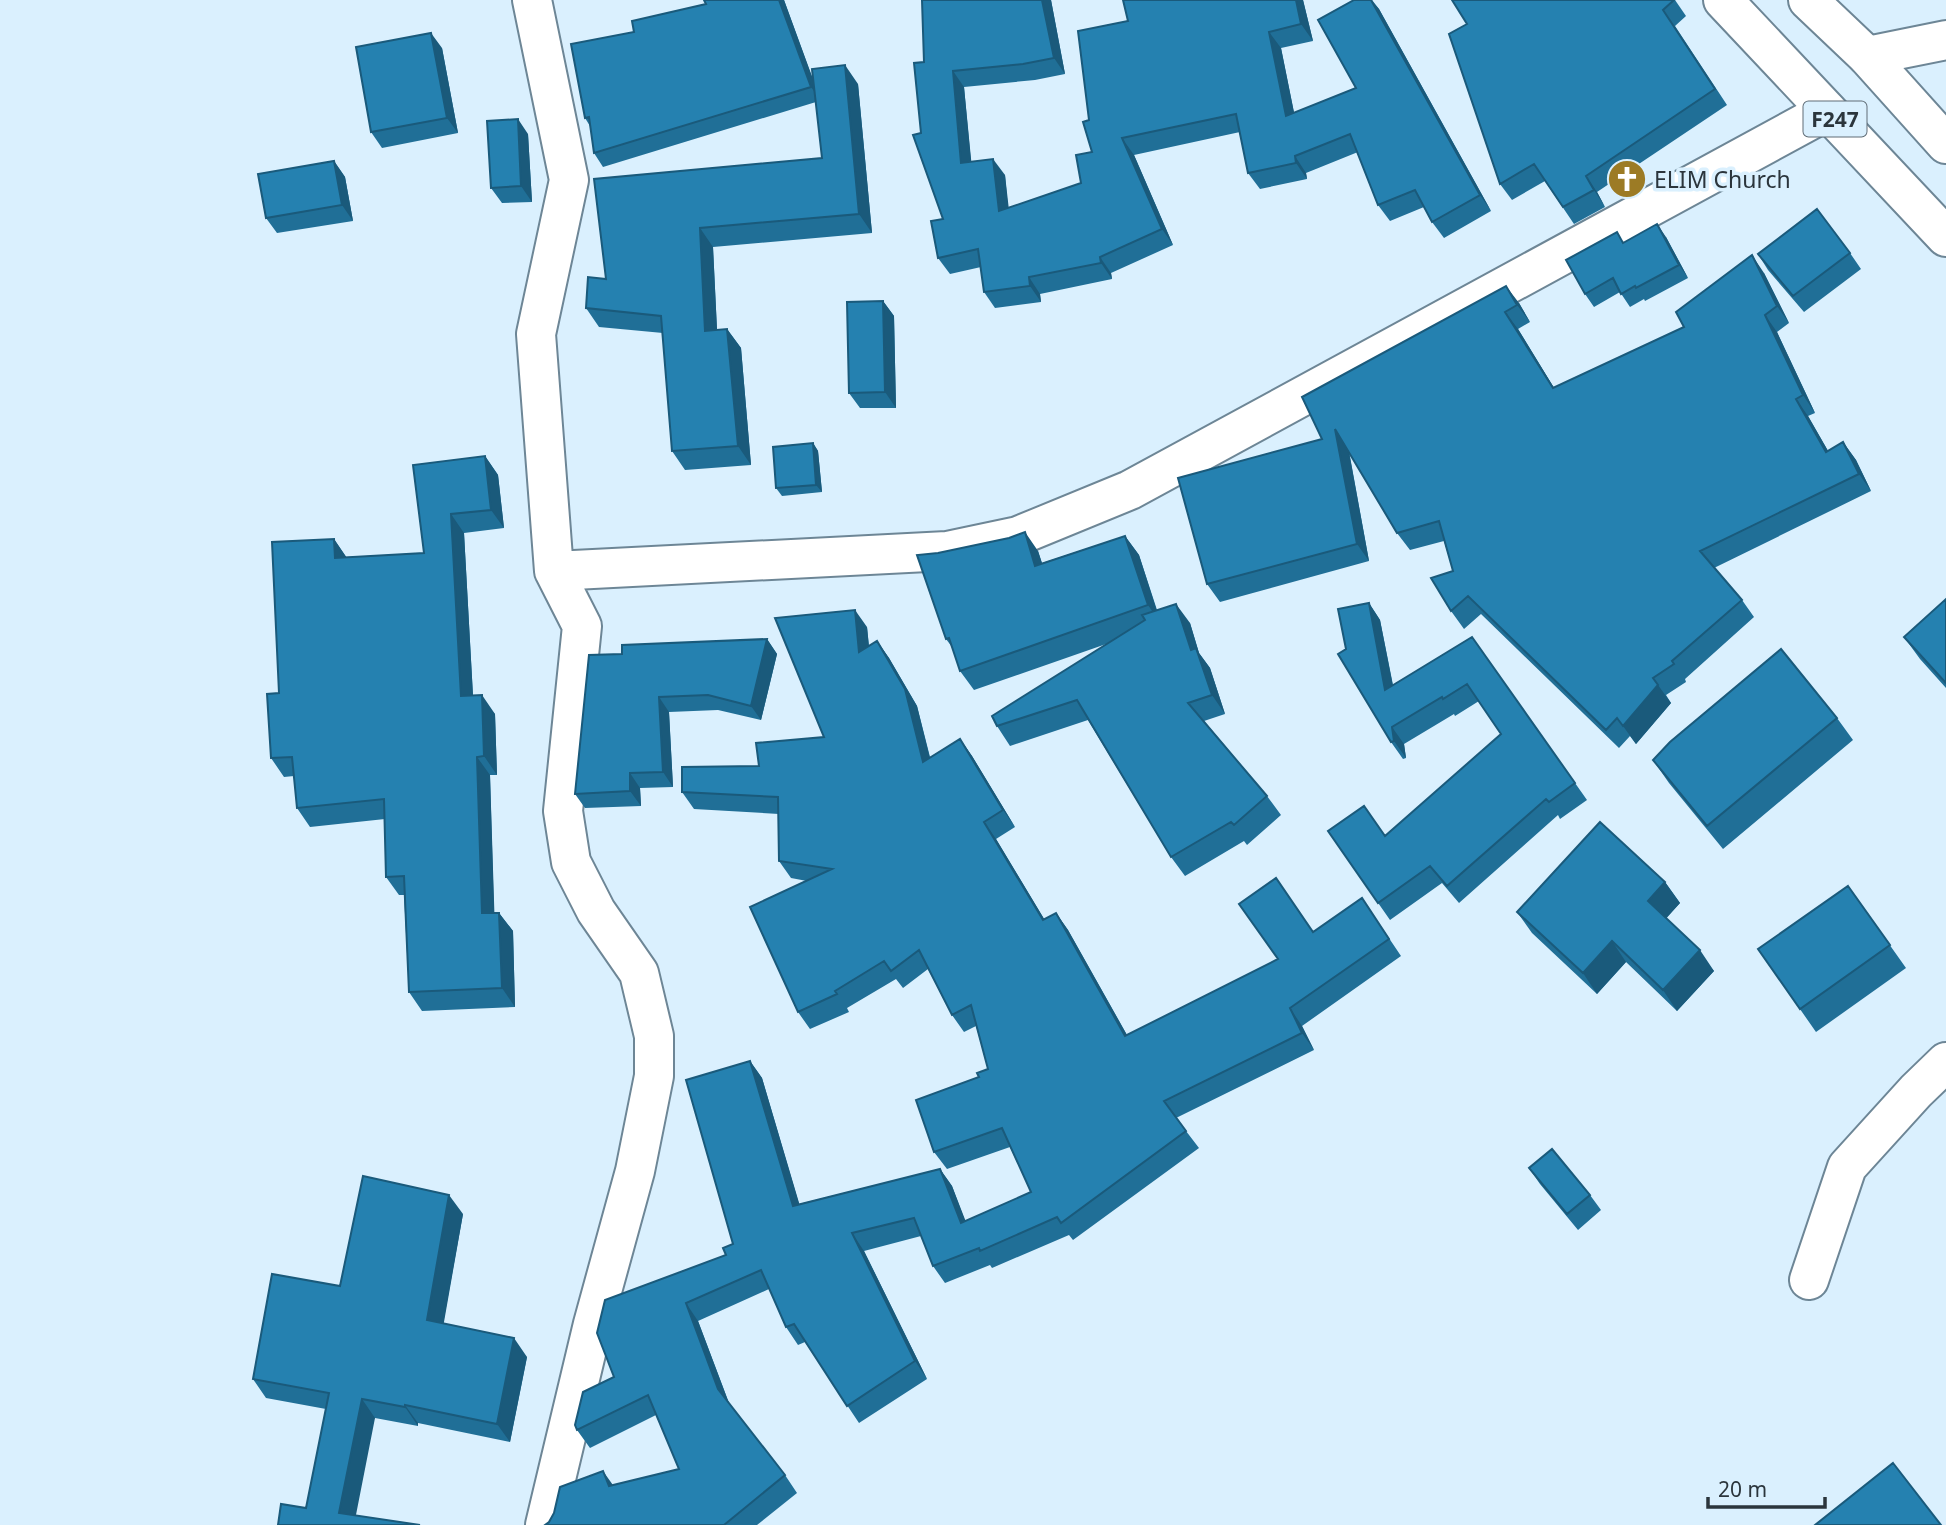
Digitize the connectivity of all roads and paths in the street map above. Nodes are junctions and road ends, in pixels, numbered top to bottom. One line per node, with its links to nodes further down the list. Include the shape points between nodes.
1 (532, 0): 9 (street, via 569,180 537,334)
2 (1723, 0): 6 (street, F247)
3 (1808, 0): 5 (street, F247)
4 (1946, 40): 5 (street)
5 (1867, 56): 7 (street, F247)
6 (1827, 111): 8 (street, F247); 9 (street, via 1130,490 1018,536 947,551)
7 (1946, 144)
8 (1946, 237)
9 (554, 571): 12 (street, via 582,626 563,811 571,862 596,911 639,973 654,1036 654,1076 635,1171)
10 (1946, 1062): 11 (street, via 1847,1167)
11 (1809, 1280)
12 (545, 1525)

